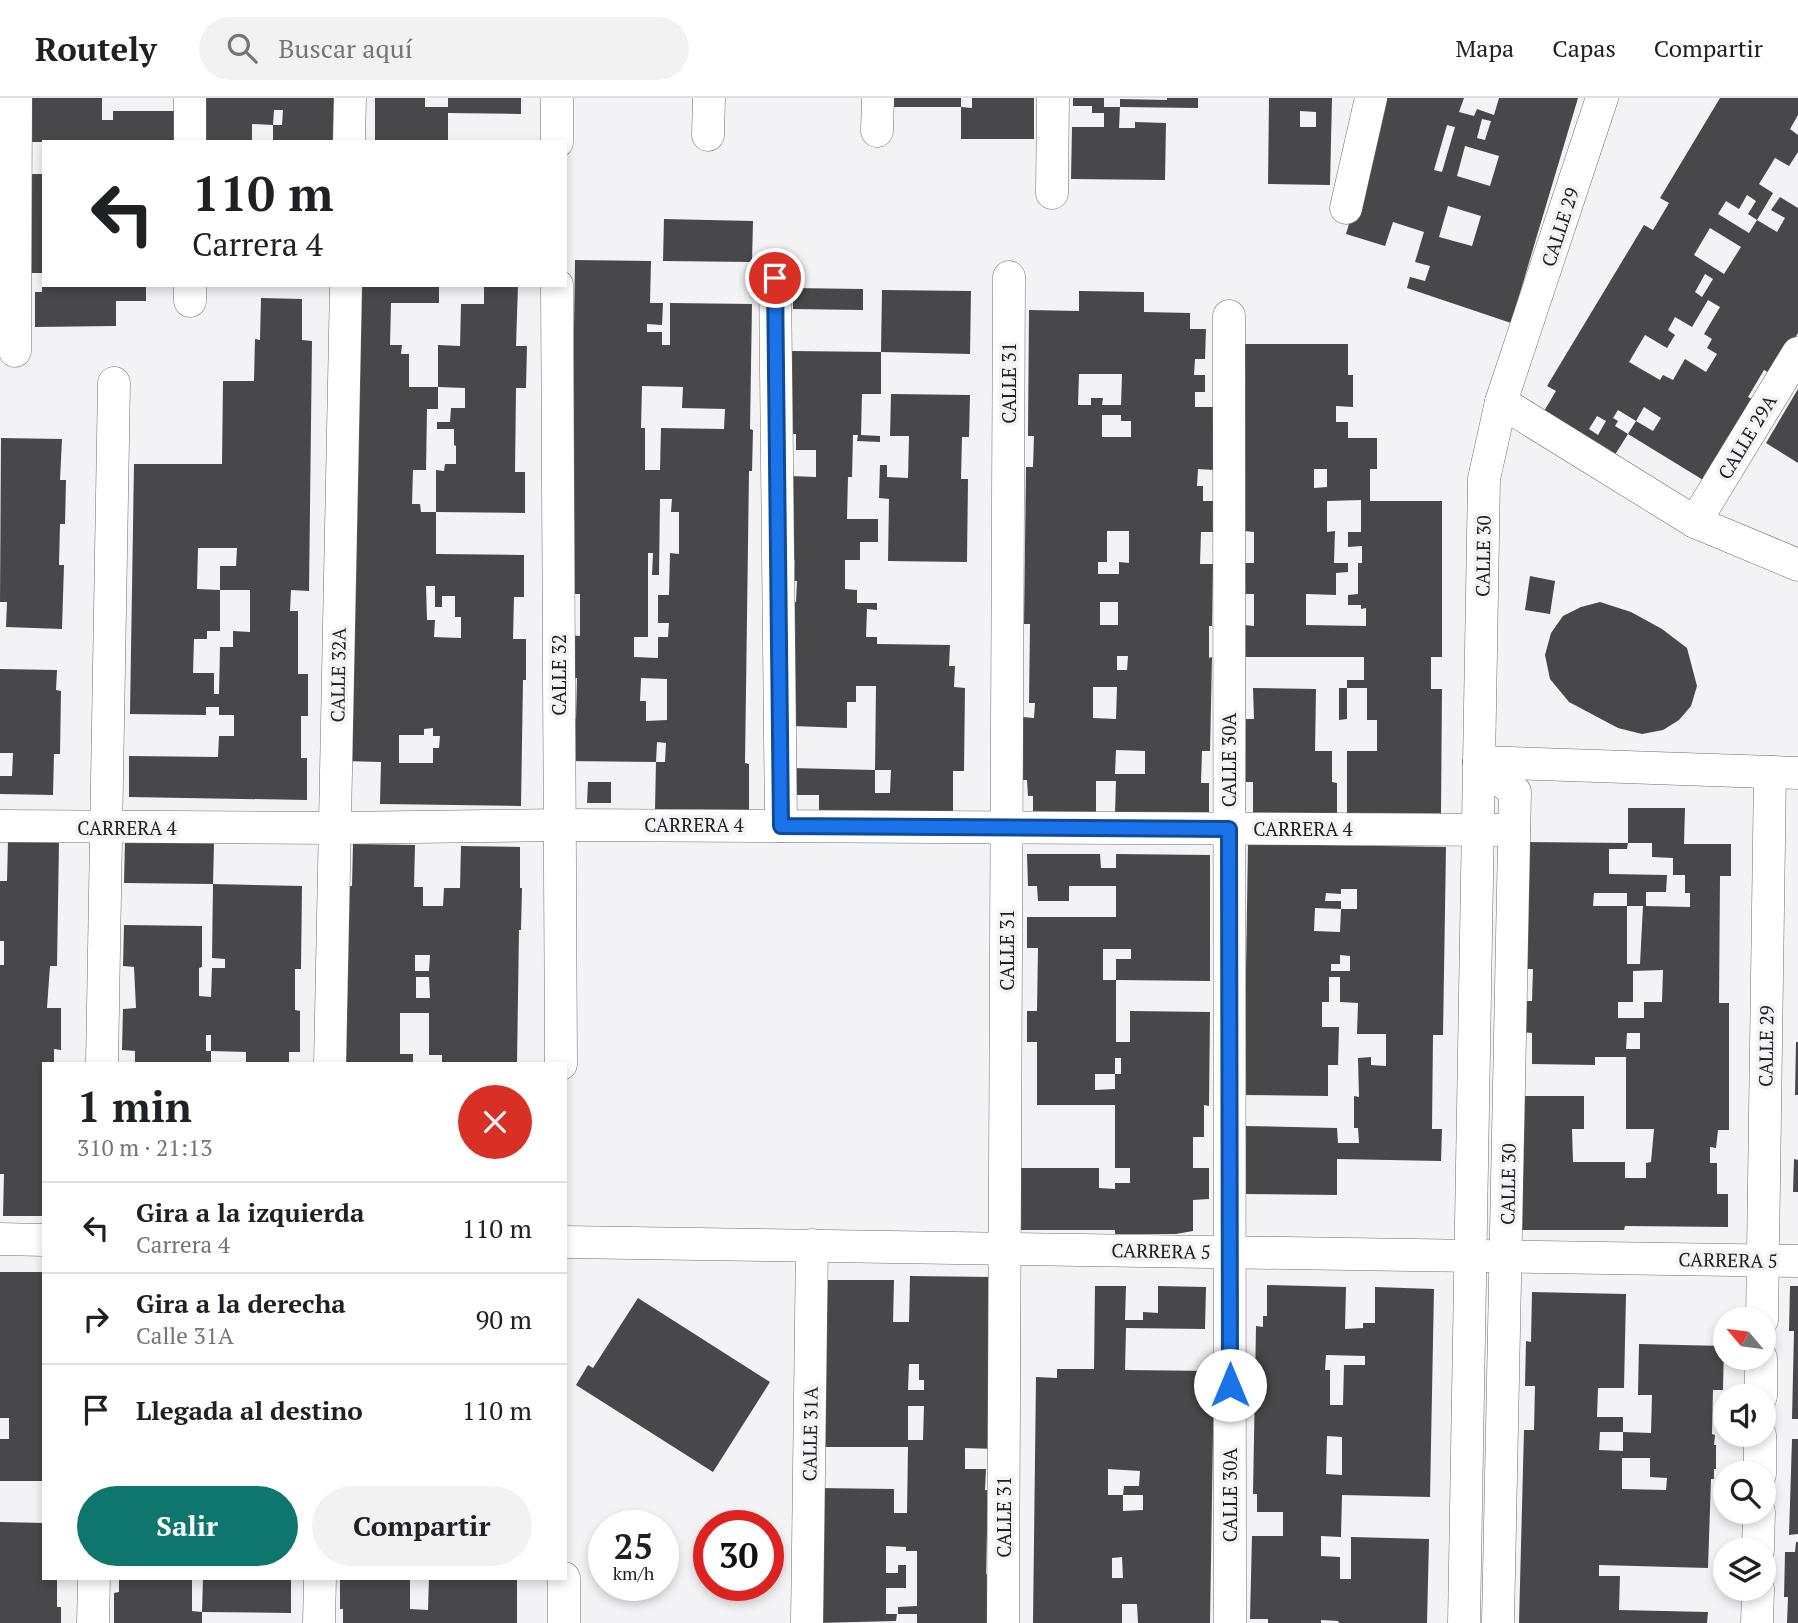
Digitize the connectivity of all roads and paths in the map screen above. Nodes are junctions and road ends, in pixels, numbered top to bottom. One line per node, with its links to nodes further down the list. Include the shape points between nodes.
1 (16, 98): 22 (street)
2 (190, 98): 12 (street)
3 (350, 98): 13 (street)
4 (557, 98): 14 (street)
5 (709, 98): 11 (street)
6 (878, 98): 10 (street)
7 (1053, 98): 15 (street)
8 (1371, 98): 16 (street)
9 (1602, 98): 24 (street, CALLE 29)
10 (877, 131)
11 (708, 135)
12 (190, 140)
13 (349, 140)
14 (557, 140)
15 (1052, 193)
16 (1346, 208)
17 (1009, 277): 34 (street, CALLE 31)
18 (775, 278): 33 (street)
19 (346, 287): 36 (street, CALLE 32A)
20 (557, 287): 31 (street, CALLE 32)
21 (1229, 316): 37 (street, CALLE 30A)
22 (15, 351)
23 (1798, 353): 27 (street, CALLE 29A)
24 (1517, 356): 26 (street, CALLE 30)
25 (114, 383): 35 (street)
26 (1501, 402): 27 (street); 29 (street, CALLE 30, via 1484,479)
27 (1695, 522): 28 (street)
28 (1798, 565)
29 (1479, 762): 30 (street); 38 (street, CALLE 30); 39 (street, CALLE 30, via 1514,792)
30 (1784, 773): 51 (street, CALLE 29)
31 (560, 825): 33 (street, CARRERA 4); 36 (street, CARRERA 4); 42 (street, CALLE 32)
32 (0, 826): 35 (street, CARRERA 4)
33 (781, 826): 34 (street, CARRERA 4)
34 (1007, 827): 37 (street, CARRERA 4); 47 (street, CALLE 31)
35 (107, 828): 36 (street, CARRERA 4); 40 (street)
36 (335, 828): 41 (street, CALLE 32A)
37 (1229, 829): 38 (street, CARRERA 4); 48 (street, CALLE 30A)
38 (1477, 830): 39 (street, CARRERA 4); 49 (street, CALLE 30)
39 (1514, 830): 50 (street, CALLE 30)
40 (102, 1062)
41 (330, 1062)
42 (561, 1062)
43 (0, 1239): 44 (street)
44 (42, 1240)
45 (567, 1242): 46 (street, CARRERA 5)
46 (812, 1245): 47 (street, CARRERA 5); 61 (street, CALLE 31A)
47 (1005, 1249): 48 (street, CARRERA 5); 62 (street, CALLE 31)
48 (1230, 1252): 49 (street, CARRERA 5); 63 (street, CALLE 30A)
49 (1470, 1256): 50 (street, CARRERA 5); 64 (street, CALLE 30)
50 (1507, 1256): 51 (street, CARRERA 5); 65 (street, CALLE 30)
51 (1763, 1261): 52 (street, CARRERA 5); 53 (street, CALLE 29)
52 (1798, 1261)
53 (1762, 1307)
54 (94, 1580): 58 (street)
55 (320, 1580): 59 (street)
56 (564, 1580): 60 (street)
57 (1758, 1601): 66 (street)
58 (93, 1623)
59 (319, 1623)
60 (564, 1623)
61 (807, 1623)
62 (1003, 1623)
63 (1230, 1623)
64 (1464, 1623)
65 (1498, 1623)
66 (1757, 1623)

